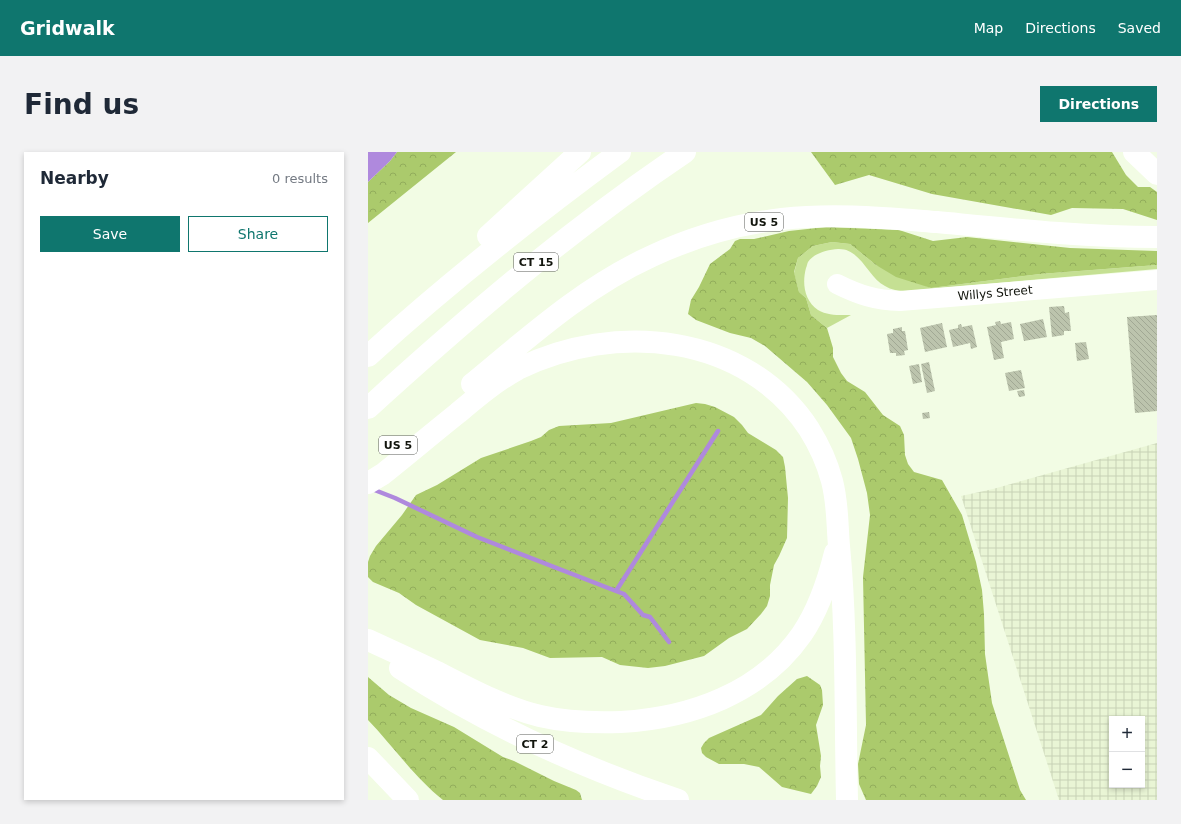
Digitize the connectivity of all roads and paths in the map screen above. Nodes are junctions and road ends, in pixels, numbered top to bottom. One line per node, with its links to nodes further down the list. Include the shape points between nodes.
1 (580, 152): 9 (highway, via 376,340)
2 (620, 152): 9 (highway, CT 15, via 490,252)
3 (685, 152): 10 (highway, CT 15, via 524,271)
4 (1134, 152): 5 (highway)
5 (1157, 174)
6 (1157, 237): 11 (highway, US 5, via 824,216 790,218 738,227 674,246 608,279 552,318)
7 (1157, 280): 8 (street, Willys Street, via 900,301 870,298)
8 (837, 284)
9 (369, 353)
10 (368, 408)
11 (434, 424): 12 (highway, US 5, via 374,465); 13 (highway, via 383,474); 14 (highway, via 503,378 534,362 571,350 607,343 634,343 673,345 704,351 733,362 760,378 789,403 804,423 822,452 832,479)
12 (368, 472)
13 (368, 483)
14 (838, 540): 15 (highway, via 828,580 816,610 799,638 778,661 758,679 736,693 663,718 598,723 540,716 487,697); 20 (highway, via 843,591)
15 (368, 640)
16 (368, 645): 19 (highway, CT 2, via 440,693 519,736 618,779)
17 (368, 758): 18 (highway)
18 (408, 800)
19 (678, 800)
20 (847, 800)

